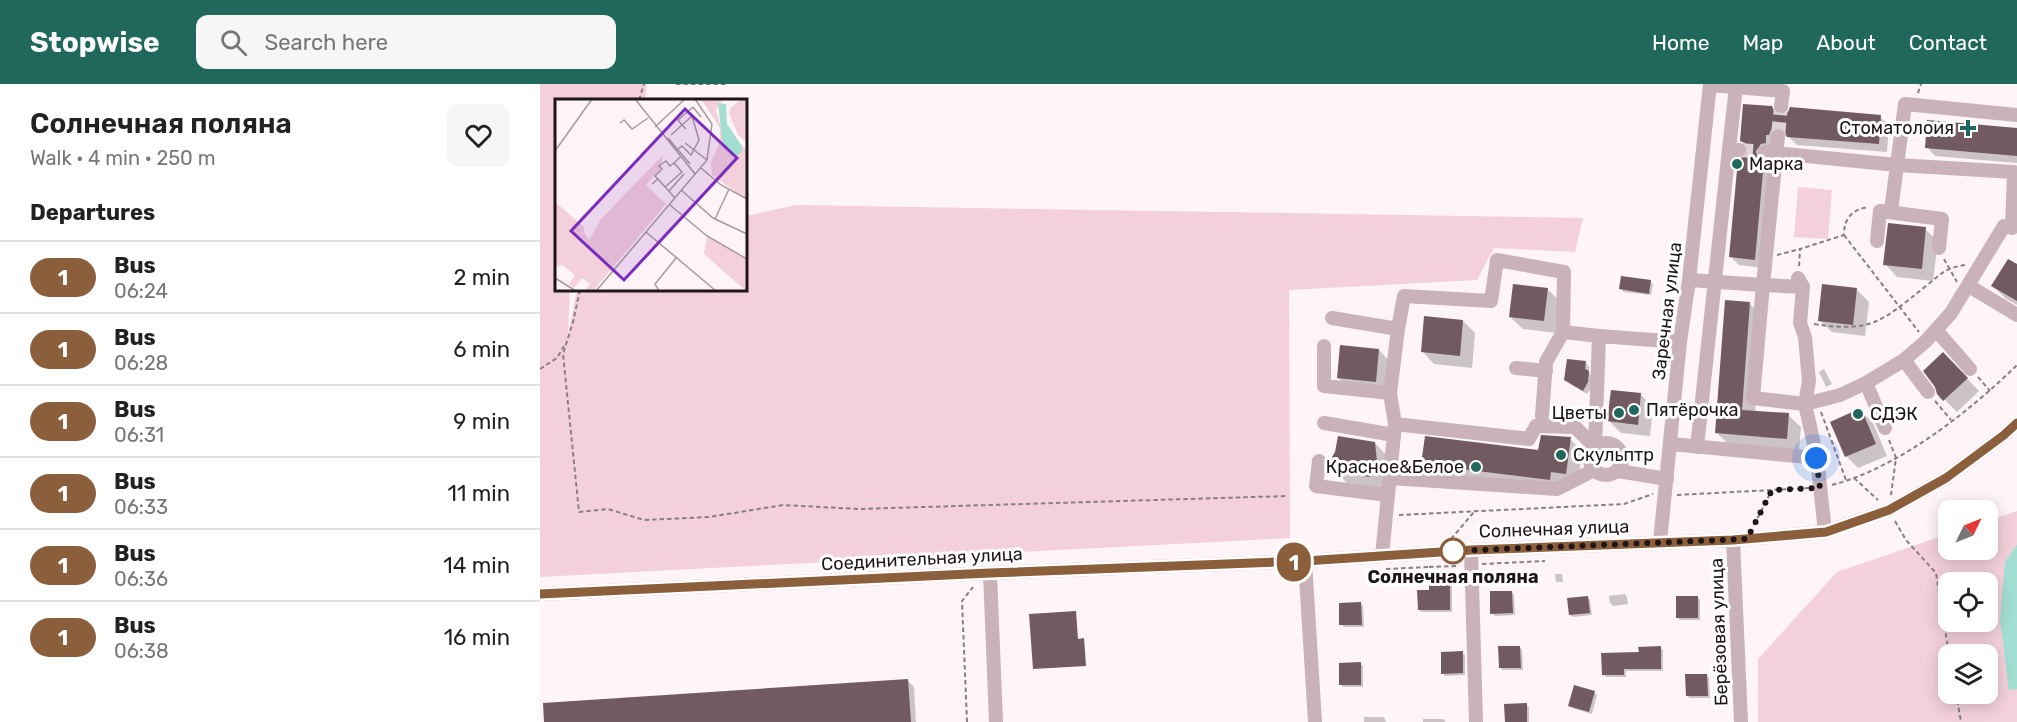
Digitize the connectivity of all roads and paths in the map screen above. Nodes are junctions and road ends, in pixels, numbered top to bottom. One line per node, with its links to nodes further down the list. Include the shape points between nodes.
1 (644, 84): 6 (path)
2 (676, 84): 3 (path)
3 (727, 84)
4 (1710, 84): 5 (street); 21 (street, Заречная улица)
5 (1736, 87): 7 (street, via 1783,91); 22 (street, via 1734,149)
6 (639, 99)
7 (1781, 106)
8 (2017, 115): 11 (street, via 1905,104)
9 (1778, 136): 10 (street)
10 (1771, 152): 11 (street); 18 (street)
11 (1897, 165): 12 (street); 13 (street, via 2014,172)
12 (1892, 211): 14 (path, via 1865,207 1852,213 1844,224); 15 (street, via 1880,211); 16 (street, via 1942,219)
13 (2014, 228): 25 (street, via 2004,226)
14 (1844, 235): 17 (path); 27 (path)
15 (1877, 241)
16 (1939, 248): 20 (path)
17 (1800, 249): 18 (path); 23 (path)
18 (1766, 257): 24 (street)
19 (1966, 265): 20 (path)
20 (1949, 268): 25 (path, via 1956,282); 27 (path)
21 (1689, 280): 22 (street); 37 (street, Заречная улица)
22 (1715, 281): 24 (street); 58 (street)
23 (1801, 283): 24 (street); 49 (street, via 1800,323 1805,337)
24 (1763, 285): 49 (street, via 1753,398)
25 (1969, 286): 28 (street); 32 (street)
26 (580, 291): 35 (path)
27 (1900, 307): 30 (path, via 1866,326); 36 (path)
28 (2017, 315)
29 (1332, 318): 31 (street)
30 (1812, 324)
31 (1398, 329): 33 (street, via 1404,296 1491,301 1497,260 1564,272); 48 (street)
32 (1936, 330): 36 (street); 43 (street)
33 (1563, 332): 34 (street); 44 (street, via 1546,362)
34 (1599, 336): 37 (street); 57 (street)
35 (567, 341): 42 (path, via 557,358); 72 (path, via 563,354 579,512 608,509 644,520 710,517 783,505 858,509)
36 (1926, 341): 39 (street)
37 (1680, 342): 56 (street, Заречная улица)
38 (1324, 346): 48 (street, via 1324,386)
39 (1904, 360): 45 (street); 47 (street)
40 (2017, 365): 46 (path)
41 (1516, 368): 44 (street)
42 (540, 369)
43 (1970, 369): 46 (path)
44 (1546, 371): 50 (street)
45 (1866, 383): 49 (street); 54 (street)
46 (1990, 391): 51 (path)
47 (1928, 392): 51 (path)
48 (1390, 393): 55 (street)
49 (1811, 403): 59 (street); 67 (path)
50 (1542, 416)
51 (1952, 421): 60 (path)
52 (1324, 423): 55 (street)
53 (2017, 423): 73 (street, Солнечная улица, via 1946,478)
54 (1885, 428): 60 (path)
55 (1395, 429): 57 (street, via 1529,439 1536,426 1575,427); 64 (street)
56 (1671, 444): 58 (street); 66 (street, Заречная улица)
57 (1595, 447): 62 (street, via 1590,459); 63 (street, via 1607,442 1618,448 1623,460)
58 (1697, 447): 59 (street)
59 (1816, 458): 68 (street)
60 (1896, 458): 65 (path); 73 (path)
61 (1318, 461): 70 (street, via 1316,486)
62 (1594, 470): 63 (street, via 1606,476); 64 (street, via 1557,489)
63 (1618, 471): 66 (street)
64 (1390, 478): 70 (street)
65 (1854, 478): 67 (path); 73 (path)
66 (1667, 479): 71 (street, Заречная улица)
67 (1846, 481): 68 (path)
68 (1820, 488): 69 (path); 75 (street)
69 (1772, 490): 71 (path); 76 (path)
70 (1388, 495): 74 (street)
71 (1659, 495): 74 (path, via 1624,504); 77 (street, Заречная улица)
72 (1287, 496)
73 (1889, 510): 75 (street, Солнечная улица); 85 (path, via 1905,540 1936,573)
74 (1386, 516): 80 (street)
75 (1826, 532): 76 (street, Солнечная улица)
76 (1740, 539): 77 (street, Солнечная улица); 91 (street, Берёзовая улица)
77 (1660, 542): 78 (street, Солнечная улица)
78 (1471, 550): 80 (street, Солнечная улица); 90 (street)
79 (1305, 561): 80 (street, Солнечная улица); 82 (street, Соединительная улица); 89 (street)
80 (1381, 563): 81 (path)
81 (1429, 567)
82 (990, 573): 84 (street, Соединительная улица); 88 (street)
83 (973, 587): 87 (path, via 962,601)
84 (540, 594)
85 (1947, 644)
86 (1958, 704): 92 (path)
87 (967, 722)
88 (996, 722)
89 (1315, 722)
90 (1476, 722)
91 (1741, 722)
92 (1961, 722)

